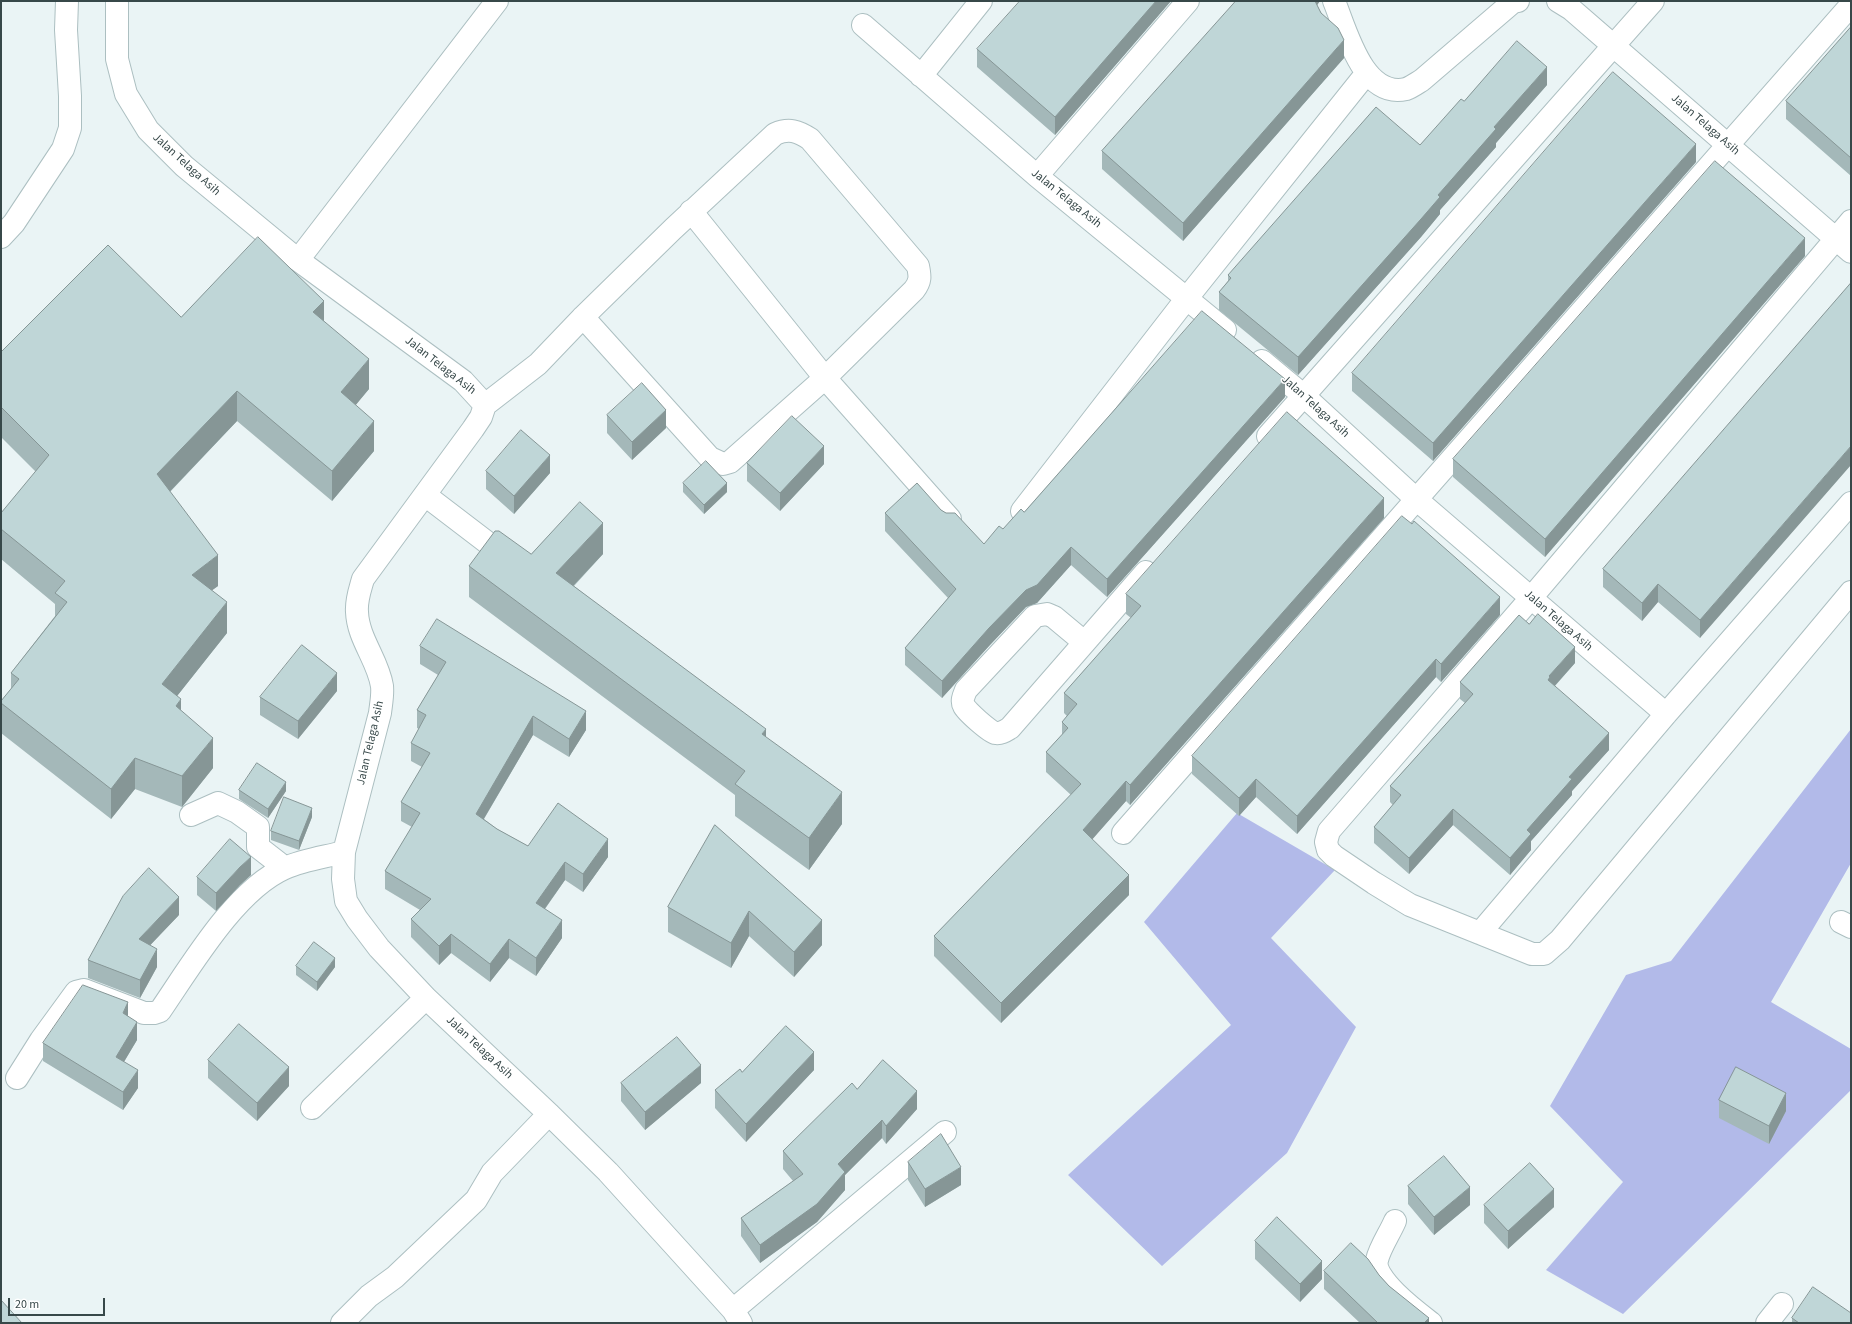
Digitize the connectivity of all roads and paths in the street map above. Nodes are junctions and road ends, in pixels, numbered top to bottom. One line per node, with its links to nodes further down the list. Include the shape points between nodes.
1 (67, 1): 19 (street, via 70,128 63,149 14,224)
2 (497, 1): 21 (street)
3 (982, 1): 14 (street)
4 (1188, 1): 16 (street)
5 (1334, 1): 13 (street)
6 (1518, 1): 13 (street, via 1513,2 1422,80 1407,89 1394,90 1382,86)
7 (1558, 1): 12 (street, Jalan Telaga Asih)
8 (1653, 1): 12 (street)
9 (113, 3): 21 (street, Jalan Telaga Asih, via 116,59 126,94 148,130 184,166)
10 (1851, 5): 15 (street)
11 (864, 25): 14 (street, Jalan Telaga Asih)
12 (1614, 46): 15 (street, Jalan Telaga Asih); 25 (street)
13 (1366, 74): 22 (street)
14 (921, 76): 16 (street, Jalan Telaga Asih)
15 (1728, 144): 20 (street, Jalan Telaga Asih); 29 (street)
16 (1037, 176): 22 (street, Jalan Telaga Asih)
17 (691, 211): 23 (street); 24 (street); 24 (street, via 775,134 793,130 810,139 918,266 920,283)
18 (1851, 221): 20 (street)
19 (1, 237)
20 (1843, 245): 36 (street)
21 (298, 260): 26 (street, Jalan Telaga Asih, via 463,381)
22 (1187, 298): 25 (street, Jalan Telaga Asih); 31 (street)
23 (583, 317): 24 (street, via 710,458 723,464 730,462); 26 (street, via 538,364)
24 (825, 378): 32 (street)
25 (1304, 396): 27 (street); 29 (street, Jalan Telaga Asih)
26 (485, 405): 28 (street, Jalan Telaga Asih, via 481,417)
27 (1257, 448)
28 (425, 495): 33 (street); 41 (street, Jalan Telaga Asih, via 363,579 358,595 356,611 360,630 382,684 382,699)
29 (1416, 500): 36 (street, Jalan Telaga Asih); 40 (street)
30 (1851, 503): 38 (street)
31 (1022, 511)
32 (950, 519)
33 (497, 550)
34 (1157, 560): 37 (street)
35 (1851, 592): 43 (street, via 1560,940 1544,954 1532,954)
36 (1531, 598): 38 (street, Jalan Telaga Asih); 43 (street, via 1329,831 1326,842 1328,850 1334,856 1410,905)
37 (1084, 642): 37 (street, via 1054,617 1047,614 1035,616 966,690 963,705 994,733 1001,733 1020,718)
38 (1666, 714): 43 (street)
39 (191, 815): 42 (street, via 218,803 237,812 258,827 258,847)
40 (1123, 833)
41 (344, 852): 42 (street); 44 (street, Jalan Telaga Asih, via 343,879 346,901 379,948)
42 (285, 868): 45 (street, via 260,882 240,903 193,961 160,1011 144,1013 81,990 72,996)
43 (1480, 933)
44 (426, 998): 46 (street); 47 (street, Jalan Telaga Asih)
45 (17, 1078)
46 (312, 1108)
47 (549, 1114): 51 (street, Jalan Telaga Asih, via 608,1172); 52 (street, via 492,1173 476,1200)
48 (945, 1132): 51 (street)
49 (1395, 1221): 53 (street, via 1377,1261 1378,1272 1406,1304)
50 (1782, 1304): 54 (street)
51 (737, 1316)
52 (342, 1323)
53 (1431, 1323)
54 (1766, 1323)

